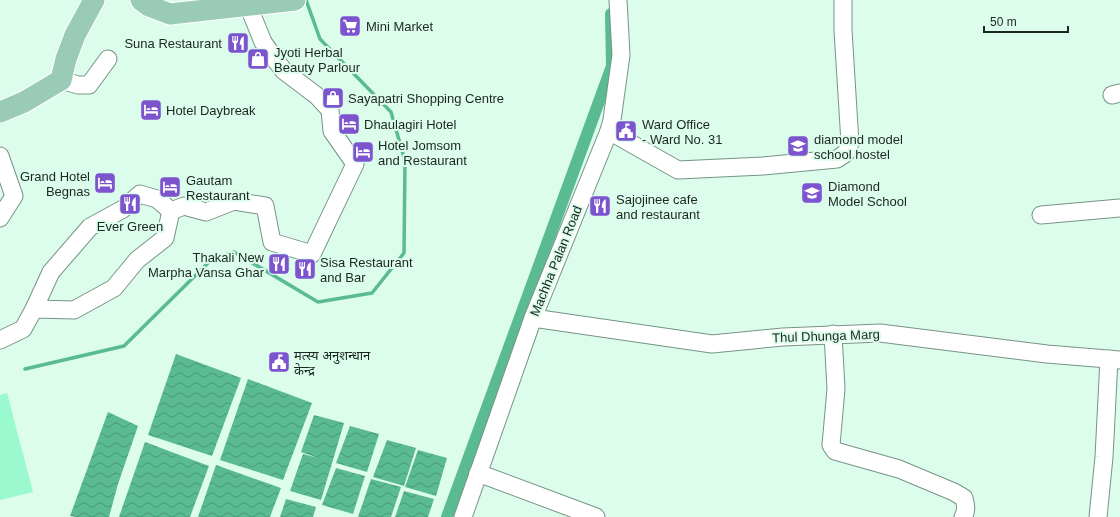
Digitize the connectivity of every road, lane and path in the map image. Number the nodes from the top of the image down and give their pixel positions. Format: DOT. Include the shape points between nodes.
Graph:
graph roads {
  1 [pos="94,0"];
  2 [pos="141,0"];
  3 [pos="295,0"];
  4 [pos="618,0"];
  5 [pos="843,0"];
  6 [pos="258,4"];
  7 [pos="197,5"];
  8 [pos="108,59"];
  9 [pos="61,80"];
  10 [pos="0,112"];
  11 [pos="609,131"];
  12 [pos="0,156"];
  13 [pos="1120,208"];
  14 [pos="171,211"];
  15 [pos="1041,215"];
  16 [pos="0,218"];
  17 [pos="34,309"];
  18 [pos="533,318"];
  19 [pos="832,334"];
  20 [pos="0,340"];
  21 [pos="1114,359"];
  22 [pos="478,473"];
  23 [pos="463,517"];
  24 [pos="596,517"];
  25 [pos="963,517"];
  26 [pos="1098,517"];
  1 -- 9 [label="main road" via="75,35"];
  2 -- 7 [label="main road" via="170,14"];
  3 -- 6 [label="main road"];
  4 -- 11 [label="street, Machha Palan Road" via="621,55"];
  5 -- 11 [label="street" via="850,143 846,154 837,159 764,166 678,170"];
  6 -- 7 [label="main road"];
  6 -- 14 [label="street" via="263,42 284,70 317,96 330,110 332,131 355,164 312,254 272,242 265,206 234,201 206,212 184,206"];
  8 -- 9 [label="street" via="89,85"];
  9 -- 10 [label="main road" via="24,102"];
  11 -- 18 [label="street, Machha Palan Road"];
  12 -- 16 [label="street" via="14,196"];
  13 -- 15 [label="street"];
  14 -- 17 [label="street" via="164,238 137,260 114,288 74,310"];
  14 -- 17 [label="street" via="157,199 140,194 123,210 90,227 51,272"];
  17 -- 20 [label="street" via="23,329"];
  18 -- 19 [label="street, Thul Dhunga Marg" via="712,344"];
  18 -- 22 [label="street, Machha Palan Road"];
  19 -- 21 [label="street, Thul Dhunga Marg" via="880,333 1047,354"];
  19 -- 25 [label="street" via="836,389 831,445 836,451 899,469 954,492 964,498 966,505"];
  21 -- 26 [label="street"];
  22 -- 23 [label="street, Machha Palan Road"];
  22 -- 24 [label="street"];
}
